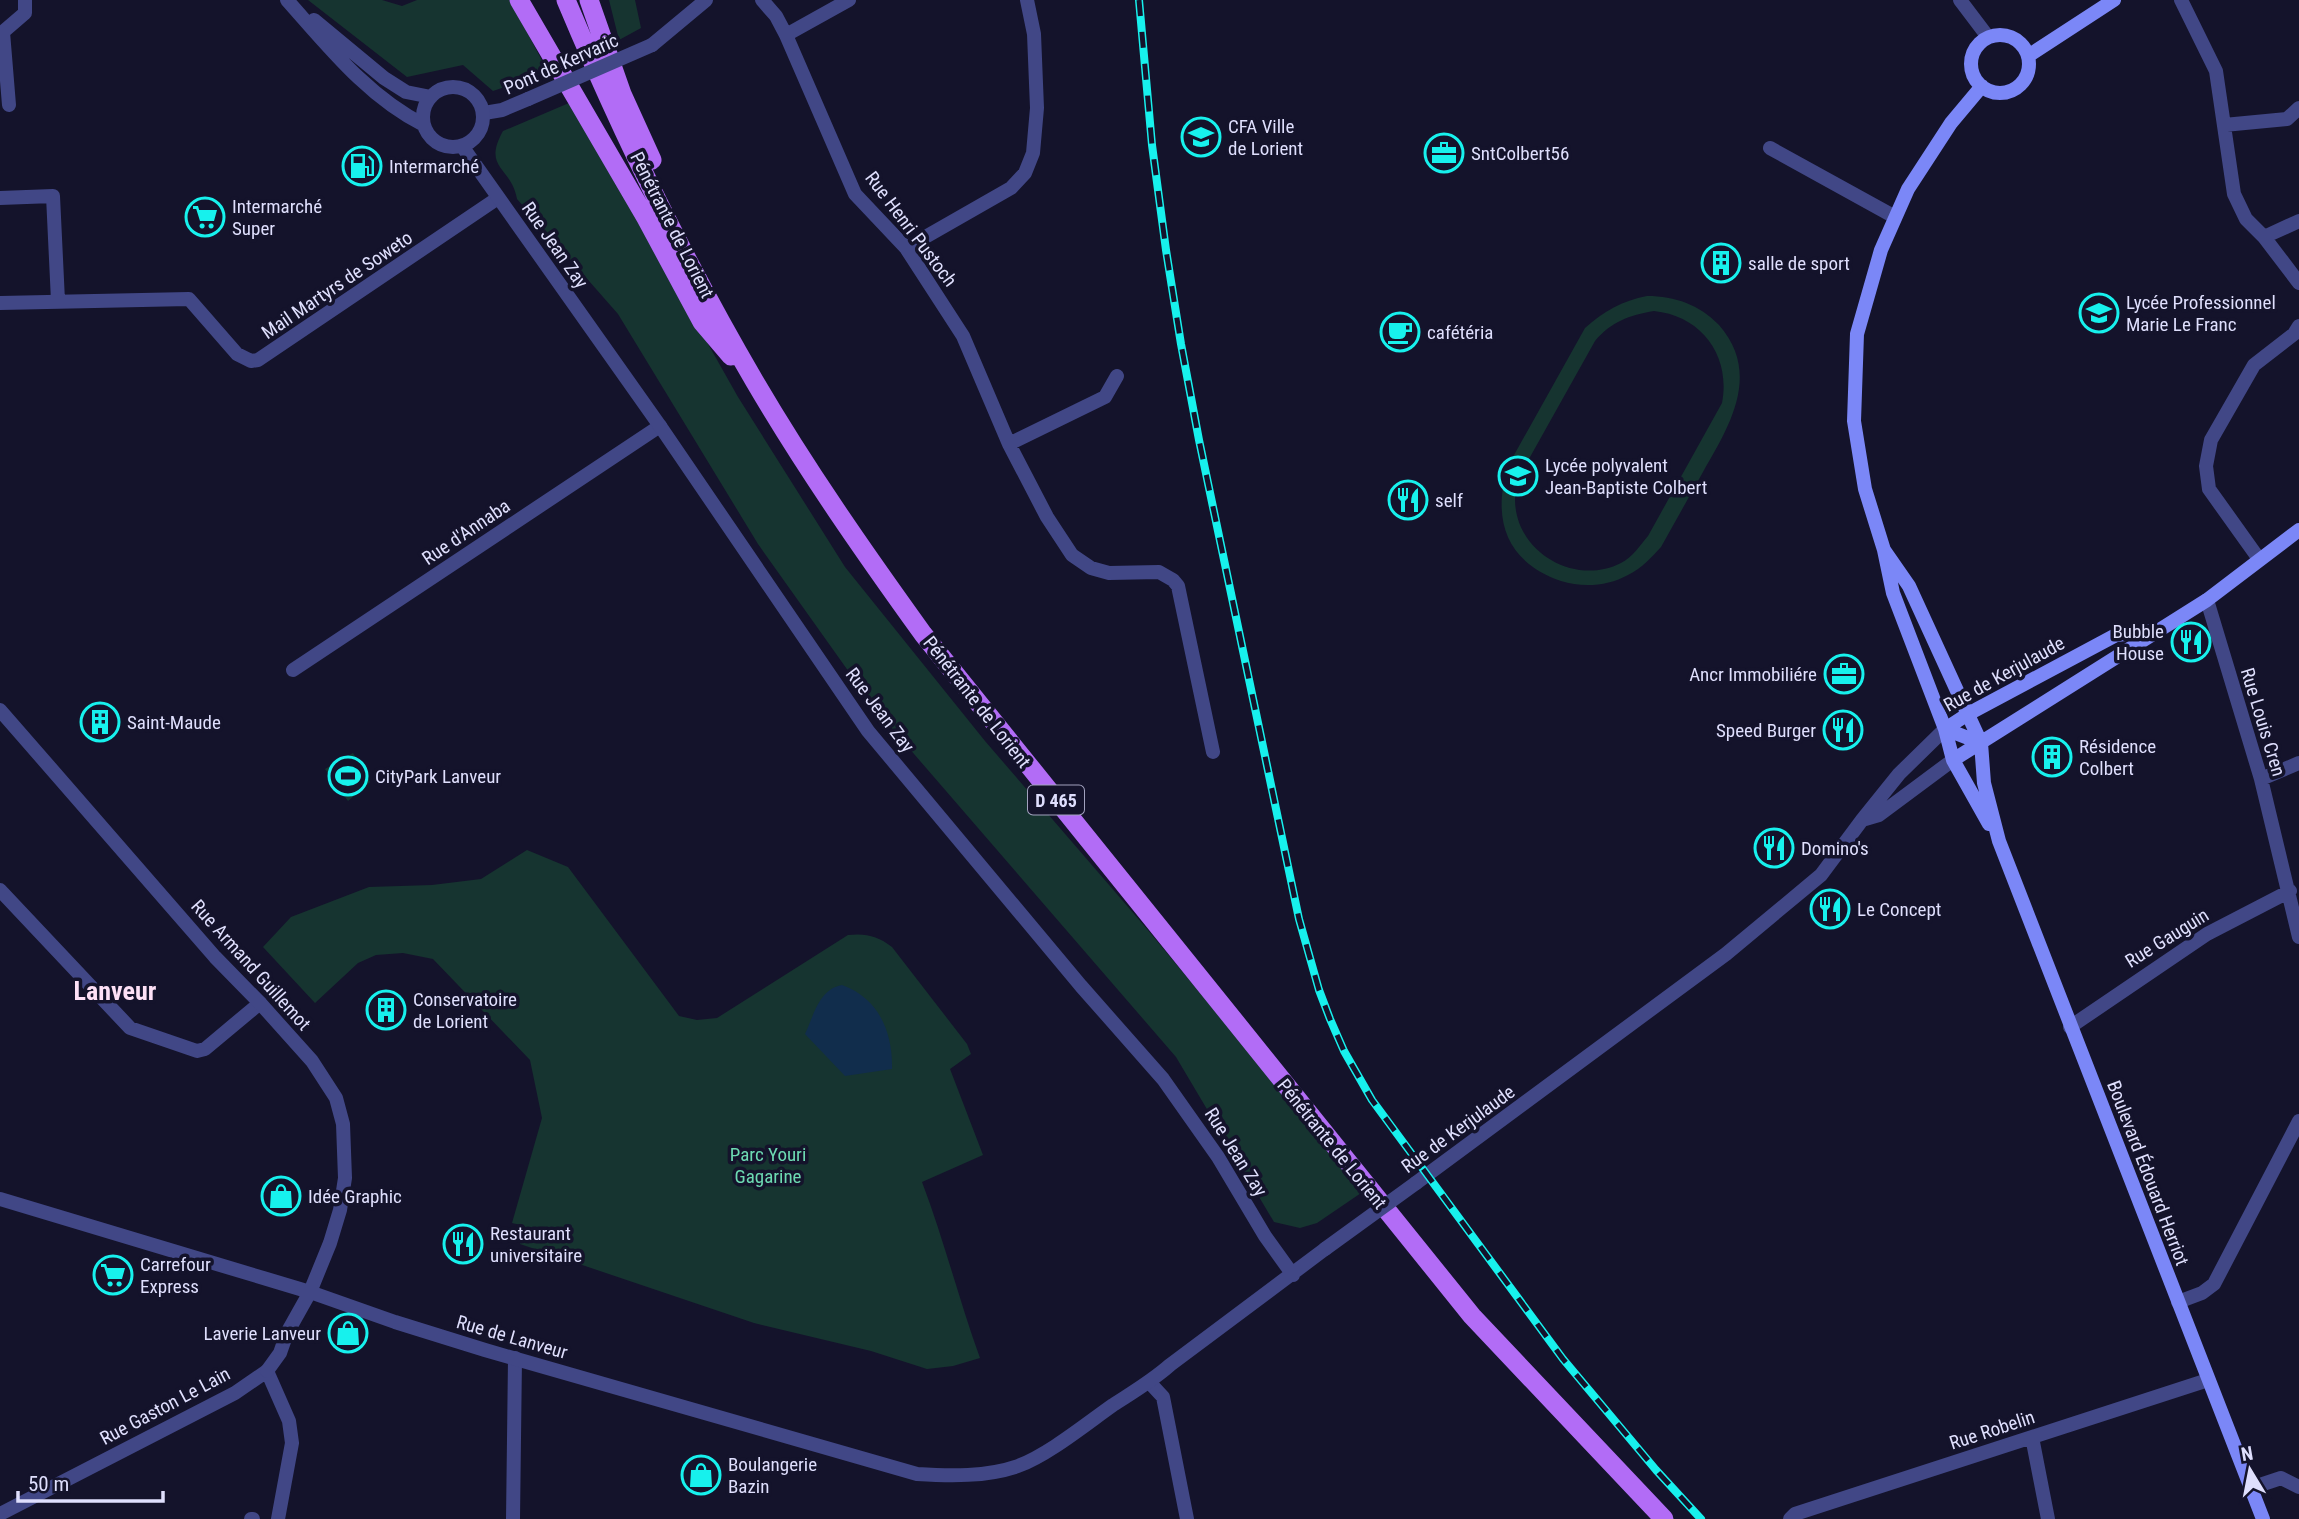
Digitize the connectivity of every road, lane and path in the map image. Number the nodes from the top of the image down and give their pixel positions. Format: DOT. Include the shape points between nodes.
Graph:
graph roads {
  1 [pos="25,0"];
  2 [pos="288,0"];
  3 [pos="519,0"];
  4 [pos="566,0"];
  5 [pos="589,0"];
  6 [pos="706,0"];
  7 [pos="762,0"];
  8 [pos="849,0"];
  9 [pos="1027,0"];
  10 [pos="1960,0"];
  11 [pos="2114,0"];
  12 [pos="2181,0"];
  13 [pos="1,31"];
  14 [pos="786,35"];
  15 [pos="1987,37"];
  16 [pos="2028,56"];
  17 [pos="1982,86"];
  18 [pos="431,97"];
  19 [pos="9,105"];
  20 [pos="2299,108"];
  21 [pos="484,113"];
  22 [pos="424,125"];
  23 [pos="2224,125"];
  24 [pos="461,146"];
  25 [pos="1770,148"];
  26 [pos="0,198"];
  27 [pos="498,198"];
  28 [pos="1895,217"];
  29 [pos="2299,221"];
  30 [pos="2264,237"];
  31 [pos="680,244"];
  32 [pos="905,248"];
  33 [pos="2299,283"];
  34 [pos="58,301"];
  35 [pos="0,303"];
  36 [pos="2299,326"];
  37 [pos="1117,376"];
  38 [pos="755,382"];
  39 [pos="660,426"];
  40 [pos="1009,444"];
  41 [pos="2299,530"];
  42 [pos="1884,550"];
  43 [pos="2259,559"];
  44 [pos="2207,600"];
  45 [pos="2159,631"];
  46 [pos="293,670"];
  47 [pos="0,710"];
  48 [pos="1968,714"];
  49 [pos="1945,729"];
  50 [pos="1981,743"];
  51 [pos="1213,752"];
  52 [pos="1952,760"];
  53 [pos="2299,763"];
  54 [pos="2261,779"];
  55 [pos="1861,820"];
  56 [pos="1998,841"];
  57 [pos="0,890"];
  58 [pos="2290,891"];
  59 [pos="2299,937"];
  60 [pos="260,1003"];
  61 [pos="2070,1027"];
  62 [pos="2299,1121"];
  63 [pos="0,1199"];
  64 [pos="1293,1275"];
  65 [pos="310,1292"];
  66 [pos="2178,1302"];
  67 [pos="515,1358"];
  68 [pos="267,1371"];
  69 [pos="2208,1380"];
  70 [pos="1150,1383"];
  71 [pos="2032,1437"];
  72 [pos="1018,1466"];
  73 [pos="2299,1487"];
  74 [pos="2251,1488"];
  75 [pos="0,1514"];
  76 [pos="278,1519"];
  77 [pos="513,1519"];
  78 [pos="1186,1519"];
  79 [pos="1664,1519"];
  80 [pos="1790,1519"];
  81 [pos="2048,1519"];
  82 [pos="2263,1519"];
  1 -- 13 [label="street" via="25,13"];
  2 -- 18 [label="street" via="384,78 406,92"];
  2 -- 22 [label="street" via="374,92"];
  3 -- 38 [label="main road" via="702,323"];
  4 -- 31 [label="main road, Pénétrante de Lorient / D 465" via="607,99"];
  5 -- 31 [label="main road"];
  6 -- 21 [label="street, Pont de Kervaric, bridge" via="652,45 502,110"];
  7 -- 14 [label="street, Rue Henri Pustoch"];
  8 -- 14 [label="street"];
  9 -- 32 [label="street" via="1034,34 1037,108 1033,153 1025,173 1010,188"];
  10 -- 15 [label="street"];
  11 -- 16 [label="main road"];
  12 -- 23 [label="street" via="2216,71"];
  13 -- 19 [label="street"];
  14 -- 32 [label="street, Rue Henri Pustoch" via="855,194"];
  15 -- 16 [label="main road" via="2012,37"];
  15 -- 17 [label="main road" via="1975,49 1971,65"];
  16 -- 17 [label="main road" via="2026,76 2011,90 2001,93"];
  17 -- 28 [label="main road" via="1951,124"];
  18 -- 21 [label="street" via="458,87 475,96"];
  18 -- 22 [label="street" via="425,105"];
  20 -- 23 [label="street" via="2287,119"];
  21 -- 24 [label="street" via="479,134"];
  22 -- 24 [label="street" via="438,144"];
  23 -- 30 [label="street" via="2234,194 2246,219"];
  24 -- 27 [label="street, Rue Jean Zay"];
  25 -- 28 [label="street"];
  26 -- 34 [label="street" via="53,196"];
  27 -- 34 [label="street, Mail Martyrs de Soweto" via="258,360 237,354 189,299"];
  27 -- 39 [label="street, Rue Jean Zay"];
  28 -- 42 [label="main road" via="1857,334 1854,421 1865,489"];
  29 -- 30 [label="street"];
  30 -- 33 [label="street"];
  31 -- 38 [label="main road, Pénétrante de Lorient / D 465"];
  32 -- 40 [label="street, Rue Henri Pustoch" via="963,336"];
  34 -- 35 [label="street, Mail Martyrs de Soweto"];
  36 -- 43 [label="street" via="2254,365 2211,440 2206,466 2209,489"];
  37 -- 40 [label="street" via="1105,397"];
  38 -- 79 [label="main road, Pénétrante de Lorient / D 465" via="854,538 994,726 1472,1316"];
  39 -- 46 [label="street, Rue d'Annaba"];
  39 -- 64 [label="street, Rue Jean Zay" via="868,731 1178,1099"];
  40 -- 51 [label="street, Rue Henri Pustoch" via="1072,555 1109,573 1159,572 1178,586"];
  41 -- 43 [label="main road, Rue de Kerjulaude"];
  42 -- 48 [label="main road, Boulevard Édouard Herriot" via="1909,586"];
  42 -- 49 [label="main road, Boulevard Édouard Herriot" via="1893,593"];
  43 -- 44 [label="main road, Rue de Kerjulaude"];
  44 -- 45 [label="main road, Rue de Kerjulaude"];
  44 -- 54 [label="street, Rue Louis Cren"];
  45 -- 48 [label="main road, Rue de Kerjulaude" via="2116,635"];
  45 -- 50 [label="main road, Rue de Kerjulaude"];
  47 -- 60 [label="street, Rue Armand Guillemot"];
  48 -- 49 [label="main road, Rue de Kerjulaude"];
  48 -- 50 [label="main road, Boulevard Édouard Herriot"];
  49 -- 50 [label="main road"];
  49 -- 52 [label="main road, Boulevard Édouard Herriot"];
  49 -- 55 [label="street, Rue de Kerjulaude"];
  50 -- 52 [label="main road, Rue de Kerjulaude"];
  50 -- 56 [label="main road, Boulevard Édouard Herriot" via="1984,783"];
  52 -- 55 [label="street, Rue de Kerjulaude" via="1879,815"];
  52 -- 56 [label="main road, Boulevard Édouard Herriot"];
  53 -- 54 [label="street"];
  54 -- 58 [label="street, Rue Louis Cren"];
  55 -- 64 [label="street, Rue de Kerjulaude, bridge" via="1821,875 1726,954"];
  56 -- 61 [label="main road, Boulevard Édouard Herriot"];
  57 -- 60 [label="street" via="130,1028 197,1051"];
  58 -- 59 [label="street, Rue Louis Cren"];
  58 -- 61 [label="street, Rue Gauguin" via="2207,933"];
  60 -- 65 [label="street, Rue Armand Guillemot" via="325,1080 343,1124 345,1178 340,1210"];
  61 -- 66 [label="main road, Boulevard Édouard Herriot"];
  62 -- 66 [label="street" via="2214,1284"];
  63 -- 65 [label="street, Rue de Lanveur"];
  64 -- 70 [label="street, Rue de Kerjulaude"];
  65 -- 67 [label="street, Rue de Lanveur"];
  65 -- 68 [label="street, Rue Gaston Le Lain"];
  66 -- 69 [label="main road, Boulevard Édouard Herriot"];
  67 -- 72 [label="street, Rue de Lanveur" via="917,1474 974,1475"];
  67 -- 77 [label="street"];
  68 -- 75 [label="street, Rue Gaston Le Lain" via="235,1393"];
  68 -- 76 [label="street" via="289,1421 292,1443"];
  69 -- 71 [label="street, Rue Robelin"];
  69 -- 74 [label="main road, Boulevard Édouard Herriot"];
  70 -- 72 [label="street, Rue de Kerjulaude"];
  70 -- 78 [label="street" via="1163,1397"];
  71 -- 80 [label="street, Rue Robelin"];
  71 -- 81 [label="street"];
  73 -- 74 [label="street" via="2281,1478"];
  74 -- 82 [label="main road, Boulevard Édouard Herriot"];
}
